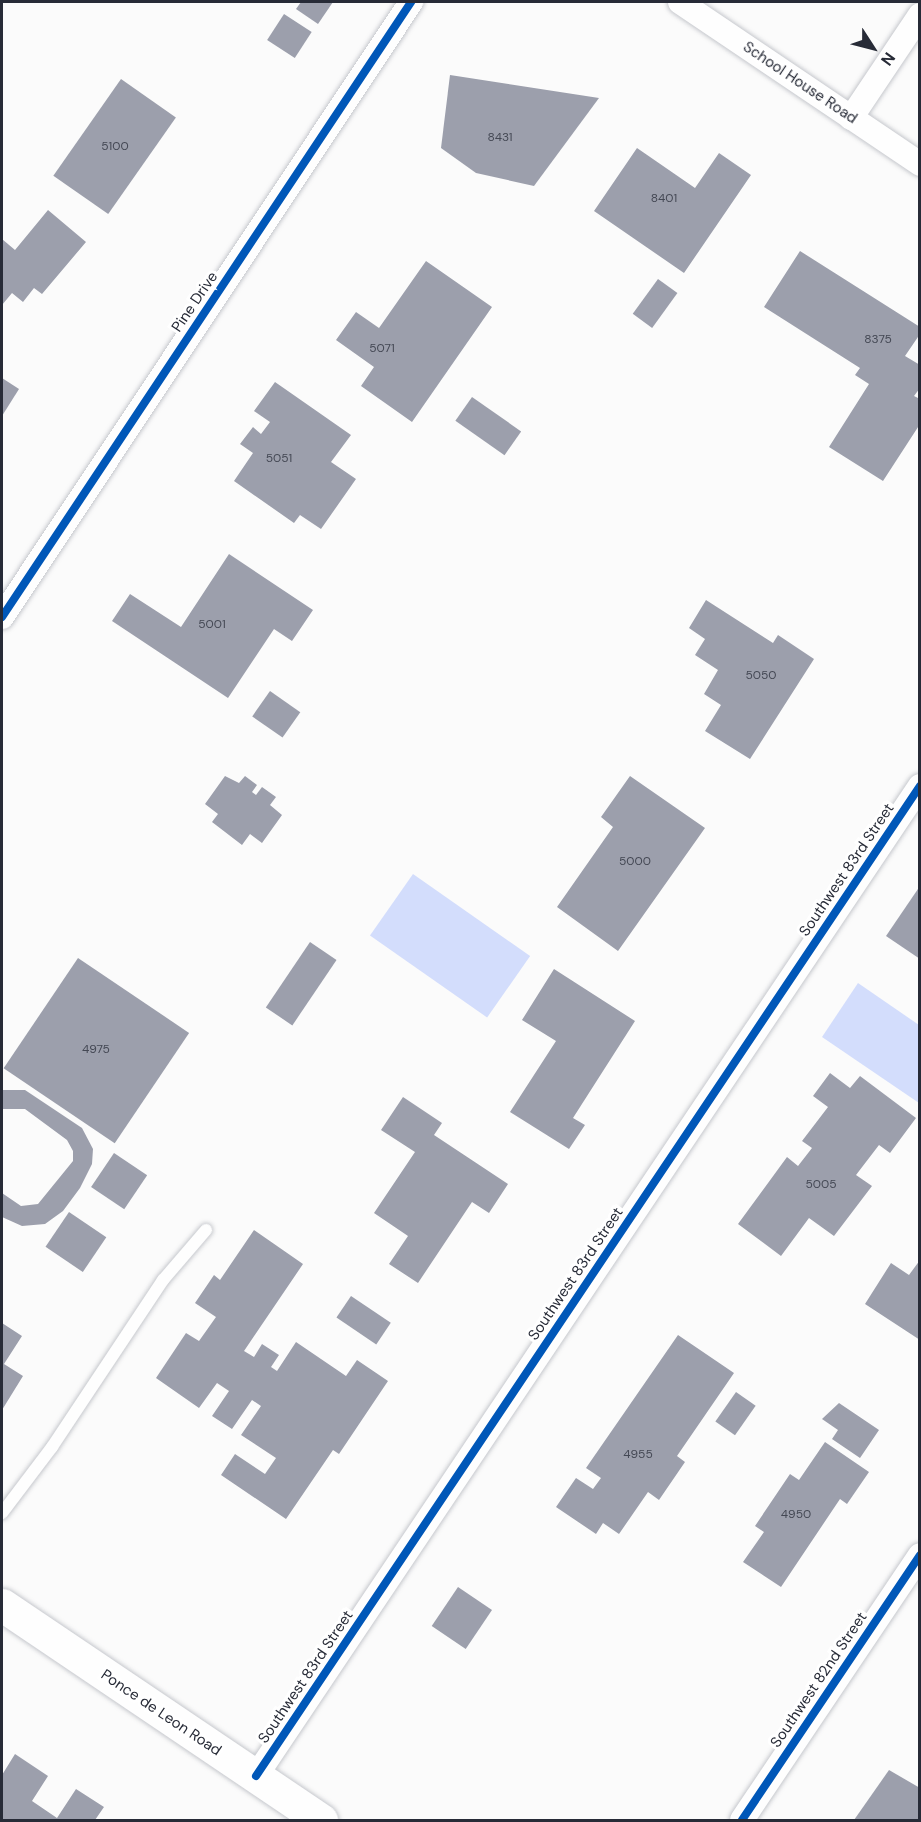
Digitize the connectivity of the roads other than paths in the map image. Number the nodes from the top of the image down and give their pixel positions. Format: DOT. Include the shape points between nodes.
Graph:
graph roads {
  1 [pos="411,2"];
  2 [pos="680,2"];
  3 [pos="920,15"];
  4 [pos="851,118"];
  5 [pos="920,164"];
  6 [pos="2,617"];
  7 [pos="920,786"];
  8 [pos="206,1230"];
  9 [pos="2,1514"];
  10 [pos="920,1555"];
  11 [pos="2,1605"];
  12 [pos="256,1776"];
  13 [pos="321,1821"];
  14 [pos="742,1821"];
  1 -- 6 [label="street, Pine Drive"];
  2 -- 4 [label="street, School House Road"];
  3 -- 4 [label="street"];
  4 -- 5 [label="street, School House Road"];
  7 -- 12 [label="street, Southwest 83rd Street"];
  8 -- 9 [label="lane" via="163,1280 52,1447"];
  10 -- 14 [label="street, Southwest 82nd Street"];
  11 -- 12 [label="street, Ponce de Leon Road"];
  12 -- 13 [label="street, Ponce de Leon Road"];
}
